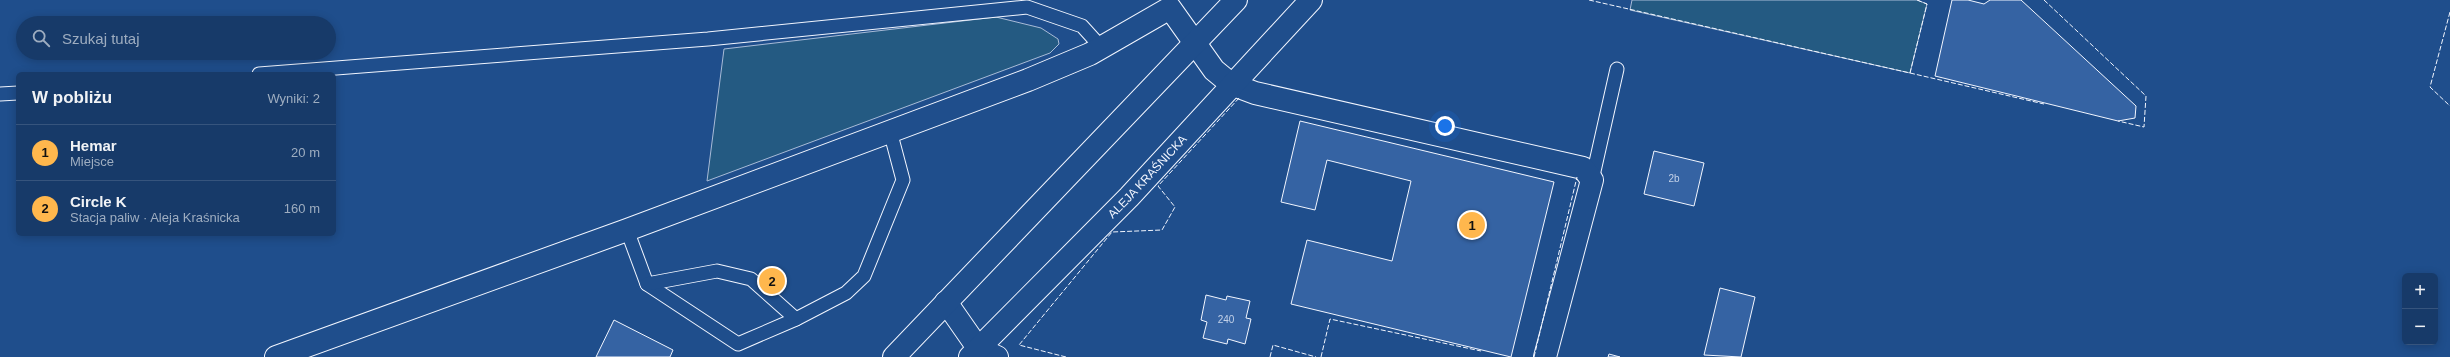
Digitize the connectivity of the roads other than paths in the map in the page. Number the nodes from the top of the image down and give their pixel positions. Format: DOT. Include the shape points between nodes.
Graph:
graph roads {
  1 [pos="1236,0"];
  2 [pos="1311,0"];
  3 [pos="1026,4"];
  4 [pos="1167,4"];
  5 [pos="1195,43"];
  6 [pos="1101,47"];
  7 [pos="1617,70"];
  8 [pos="285,72"];
  9 [pos="1231,84"];
  10 [pos="16,93"];
  11 [pos="0,94"];
  12 [pos="890,131"];
  13 [pos="1592,180"];
  14 [pos="627,230"];
  15 [pos="647,284"];
  16 [pos="946,302"];
  17 [pos="796,319"];
  18 [pos="982,354"];
  19 [pos="276,357"];
  20 [pos="894,357"];
  21 [pos="1545,357"];
  1 -- 5 [label="street"];
  2 -- 9 [label="street, ALEJA KRAŚNICKA"];
  3 -- 6 [label="lane" via="1082,26"];
  3 -- 8 [label="lane" via="708,39"];
  4 -- 5 [label="street"];
  4 -- 6 [label="street"];
  5 -- 9 [label="street" via="1214,70"];
  5 -- 16 [label="street"];
  6 -- 12 [label="street" via="1028,80"];
  7 -- 13 [label="lane"];
  9 -- 13 [label="street" via="1255,93 1583,168"];
  9 -- 18 [label="street, ALEJA KRAŚNICKA"];
  10 -- 11 [label="lane"];
  12 -- 14 [label="street"];
  12 -- 17 [label="lane" via="903,180 864,276 846,293"];
  13 -- 21 [label="street"];
  14 -- 15 [label="lane"];
  14 -- 19 [label="street"];
  15 -- 17 [label="lane" via="717,271 731,274 751,279"];
  15 -- 17 [label="lane" via="738,344"];
  16 -- 18 [label="street"];
  16 -- 20 [label="street"];
}
